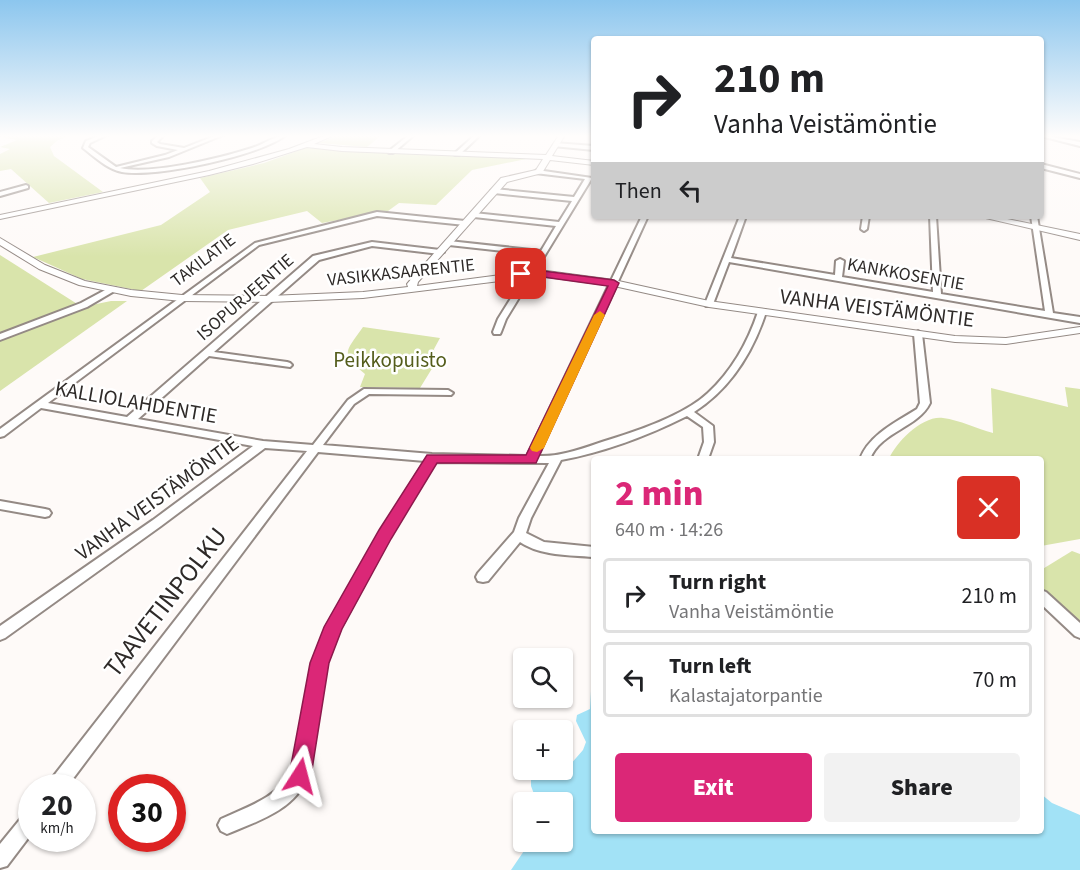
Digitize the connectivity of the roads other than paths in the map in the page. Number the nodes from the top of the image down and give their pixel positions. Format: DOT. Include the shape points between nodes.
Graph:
graph roads {
  1 [pos="195,176"];
  2 [pos="519,176"];
  3 [pos="568,176"];
  4 [pos="26,187"];
  5 [pos="494,191"];
  6 [pos="0,194"];
  7 [pos="576,199"];
  8 [pos="474,215"];
  9 [pos="0,216"];
  10 [pos="644,219"];
  11 [pos="742,219"];
  12 [pos="866,219"];
  13 [pos="933,219"];
  14 [pos="996,219"];
  15 [pos="1035,219"];
  16 [pos="465,223"];
  17 [pos="560,224"];
  18 [pos="1036,227"];
  19 [pos="864,229"];
  20 [pos="1080,237"];
  21 [pos="0,241"];
  22 [pos="449,243"];
  23 [pos="440,252"];
  24 [pos="543,253"];
  25 [pos="726,259"];
  26 [pos="840,261"];
  27 [pos="532,273"];
  28 [pos="838,278"];
  29 [pos="614,283"];
  30 [pos="112,290"];
  31 [pos="413,290"];
  32 [pos="937,295"];
  33 [pos="182,298"];
  34 [pos="269,299"];
  35 [pos="709,304"];
  36 [pos="762,312"];
  37 [pos="1049,313"];
  38 [pos="1080,320"];
  39 [pos="1080,330"];
  40 [pos="497,332"];
  41 [pos="918,334"];
  42 [pos="0,337"];
  43 [pos="206,353"];
  44 [pos="287,365"];
  45 [pos="448,393"];
  46 [pos="39,405"];
  47 [pos="687,412"];
  48 [pos="129,421"];
  49 [pos="0,434"];
  50 [pos="263,444"];
  51 [pos="315,448"];
  52 [pos="704,456"];
  53 [pos="865,456"];
  54 [pos="432,458"];
  55 [pos="557,458"];
  56 [pos="531,460"];
  57 [pos="0,505"];
  58 [pos="45,513"];
  59 [pos="519,534"];
  60 [pos="591,552"];
  61 [pos="483,577"];
  62 [pos="1044,599"];
  63 [pos="1080,632"];
  64 [pos="0,634"];
  65 [pos="66,774"];
  66 [pos="227,825"];
  67 [pos="18,836"];
  68 [pos="0,859"];
  1 -- 9 [label="street"];
  2 -- 5 [label="street" via="507,178"];
  3 -- 7 [label="street" via="589,178"];
  4 -- 6 [label="street"];
  5 -- 7 [label="street"];
  5 -- 8 [label="street"];
  7 -- 17 [label="street"];
  8 -- 16 [label="street"];
  8 -- 17 [label="street"];
  10 -- 29 [label="street"];
  11 -- 25 [label="street"];
  12 -- 19 [label="street"];
  13 -- 32 [label="street"];
  14 -- 18 [label="street"];
  15 -- 18 [label="street"];
  16 -- 22 [label="street"];
  16 -- 33 [label="street, TAKILATIE" via="381,214 270,239 253,246"];
  17 -- 24 [label="street"];
  18 -- 20 [label="street"];
  18 -- 37 [label="street"];
  21 -- 30 [label="street, VASIKKASAARENTIE" via="54,273"];
  22 -- 23 [label="street"];
  22 -- 24 [label="street"];
  23 -- 31 [label="street" via="412,284"];
  23 -- 34 [label="street, ISOPURJEENTIE" via="372,244 319,257"];
  24 -- 27 [label="street"];
  25 -- 28 [label="street, KANKKOSENTIE"];
  25 -- 35 [label="street"];
  26 -- 28 [label="street"];
  27 -- 29 [label="street, VASIKKASAARENTIE"];
  27 -- 31 [label="street, VASIKKASAARENTIE"];
  27 -- 40 [label="street"];
  28 -- 32 [label="street, KANKKOSENTIE"];
  29 -- 35 [label="street, VASIKKASAARENTIE"];
  29 -- 56 [label="street"];
  30 -- 33 [label="street, VASIKKASAARENTIE"];
  30 -- 42 [label="street"];
  31 -- 34 [label="street, VASIKKASAARENTIE"];
  32 -- 37 [label="street, KANKKOSENTIE"];
  33 -- 34 [label="street, VASIKKASAARENTIE"];
  33 -- 46 [label="street, TAKILATIE"];
  34 -- 43 [label="street, ISOPURJEENTIE"];
  35 -- 36 [label="street, VASIKKASAARENTIE"];
  36 -- 41 [label="street, VANHA VEISTÄMÖNTIE"];
  36 -- 47 [label="street, VANHA VEISTÄMÖNTIE" via="754,336 734,370 711,396"];
  37 -- 38 [label="street, KANKKOSENTIE"];
  39 -- 41 [label="street, VANHA VEISTÄMÖNTIE" via="991,342"];
  41 -- 53 [label="street" via="925,403 921,411 876,442"];
  43 -- 44 [label="street"];
  43 -- 48 [label="street, ISOPURJEENTIE"];
  45 -- 51 [label="street, TAAVETINPOLKU" via="367,391 351,402"];
  46 -- 48 [label="street, KALLIOLAHDENTIE"];
  46 -- 49 [label="street, TAKILATIE"];
  47 -- 52 [label="street" via="708,426 709,442"];
  47 -- 55 [label="street, VANHA VEISTÄMÖNTIE" via="646,432"];
  48 -- 50 [label="street, KALLIOLAHDENTIE"];
  50 -- 51 [label="street, VANHA VEISTÄMÖNTIE"];
  50 -- 64 [label="street, VANHA VEISTÄMÖNTIE"];
  51 -- 54 [label="street, VANHA VEISTÄMÖNTIE"];
  51 -- 65 [label="street, TAAVETINPOLKU"];
  54 -- 56 [label="street, VANHA VEISTÄMÖNTIE"];
  54 -- 66 [label="street" via="333,627 320,663 300,776 289,792 272,805"];
  55 -- 56 [label="street, VANHA VEISTÄMÖNTIE"];
  55 -- 59 [label="street"];
  57 -- 58 [label="street"];
  59 -- 60 [label="street" via="543,547"];
  59 -- 61 [label="street"];
  62 -- 63 [label="street"];
  67 -- 68 [label="street"];
}
